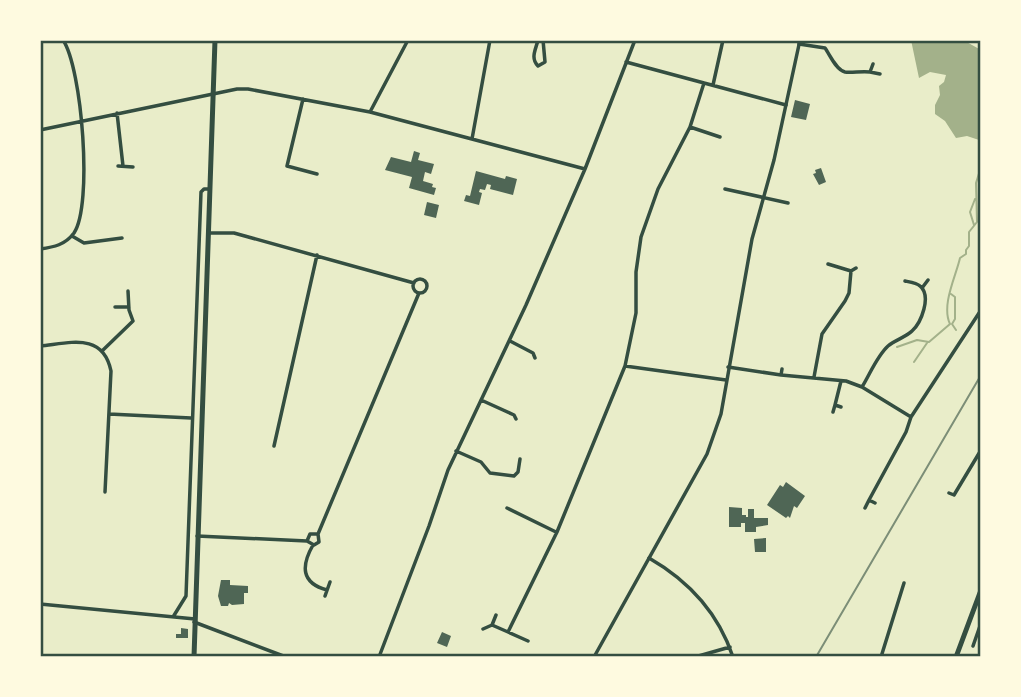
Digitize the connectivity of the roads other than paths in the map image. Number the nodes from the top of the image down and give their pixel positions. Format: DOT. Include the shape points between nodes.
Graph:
graph roads {
  1 [pos="256,40"];
  2 [pos="408,40"];
  3 [pos="490,40"];
  4 [pos="541,40"];
  5 [pos="635,40"];
  6 [pos="723,40"];
  7 [pos="65,41"];
  8 [pos="215,41"];
  9 [pos="800,42"];
  10 [pos="626,62"];
  11 [pos="873,64"];
  12 [pos="870,72"];
  13 [pos="880,74"];
  14 [pos="704,83"];
  15 [pos="713,85"];
  16 [pos="213,94"];
  17 [pos="303,99"];
  18 [pos="786,105"];
  19 [pos="117,113"];
  20 [pos="370,113"];
  21 [pos="82,121"];
  22 [pos="690,127"];
  23 [pos="40,130"];
  24 [pos="720,137"];
  25 [pos="472,139"];
  26 [pos="132,167"];
  27 [pos="586,169"];
  28 [pos="317,174"];
  29 [pos="210,189"];
  30 [pos="725,189"];
  31 [pos="762,197"];
  32 [pos="788,203"];
  33 [pos="209,233"];
  34 [pos="72,236"];
  35 [pos="122,238"];
  36 [pos="40,249"];
  37 [pos="317,255"];
  38 [pos="828,264"];
  39 [pos="856,268"];
  40 [pos="851,271"];
  41 [pos="928,280"];
  42 [pos="905,281"];
  43 [pos="414,283"];
  44 [pos="922,288"];
  45 [pos="128,291"];
  46 [pos="419,293"];
  47 [pos="115,307"];
  48 [pos="129,307"];
  49 [pos="981,310"];
  50 [pos="133,321"];
  51 [pos="136,327"];
  52 [pos="510,341"];
  53 [pos="40,346"];
  54 [pos="102,351"];
  55 [pos="535,358"];
  56 [pos="625,366"];
  57 [pos="728,367"];
  58 [pos="782,369"];
  59 [pos="781,375"];
  60 [pos="814,377"];
  61 [pos="726,380"];
  62 [pos="841,381"];
  63 [pos="862,387"];
  64 [pos="481,400"];
  65 [pos="833,412"];
  66 [pos="109,414"];
  67 [pos="911,417"];
  68 [pos="191,418"];
  69 [pos="516,419"];
  70 [pos="274,446"];
  71 [pos="981,450"];
  72 [pos="456,451"];
  73 [pos="520,460"];
  74 [pos="105,492"];
  75 [pos="959,498"];
  76 [pos="869,500"];
  77 [pos="875,503"];
  78 [pos="508,508"];
  79 [pos="865,508"];
  80 [pos="557,532"];
  81 [pos="317,534"];
  82 [pos="197,536"];
  83 [pos="307,541"];
  84 [pos="313,545"];
  85 [pos="649,558"];
  86 [pos="330,582"];
  87 [pos="904,583"];
  88 [pos="327,590"];
  89 [pos="981,590"];
  90 [pos="325,596"];
  91 [pos="40,604"];
  92 [pos="496,615"];
  93 [pos="173,617"];
  94 [pos="195,620"];
  95 [pos="981,623"];
  96 [pos="492,625"];
  97 [pos="966,628"];
  98 [pos="483,629"];
  99 [pos="508,632"];
  100 [pos="977,632"];
  101 [pos="528,641"];
  102 [pos="973,646"];
  103 [pos="730,647"];
  104 [pos="194,657"];
  105 [pos="286,657"];
  106 [pos="379,657"];
  107 [pos="594,657"];
  108 [pos="695,657"];
  109 [pos="733,657"];
  110 [pos="881,657"];
  111 [pos="956,657"];
  1 -- 8 [label="street"];
  2 -- 20 [label="street"];
  3 -- 25 [label="street"];
  4 -- 4 [label="street" via="544,62 538,66 533,57"];
  5 -- 10 [label="street"];
  6 -- 15 [label="street"];
  7 -- 21 [label="street"];
  8 -- 16 [label="main road"];
  9 -- 12 [label="street" via="825,48 840,70"];
  9 -- 18 [label="street"];
  10 -- 14 [label="street"];
  10 -- 27 [label="street"];
  11 -- 12 [label="street"];
  12 -- 13 [label="street"];
  14 -- 15 [label="street"];
  14 -- 22 [label="street"];
  15 -- 18 [label="street"];
  16 -- 17 [label="street" via="248,89"];
  16 -- 19 [label="street"];
  16 -- 29 [label="main road"];
  17 -- 20 [label="street"];
  17 -- 28 [label="street" via="288,166"];
  18 -- 31 [label="street"];
  19 -- 21 [label="street"];
  19 -- 26 [label="street" via="121,166"];
  20 -- 25 [label="street"];
  21 -- 23 [label="street"];
  21 -- 34 [label="street" via="82,198"];
  22 -- 24 [label="street"];
  22 -- 56 [label="street" via="663,179 641,237 636,313"];
  25 -- 27 [label="street"];
  27 -- 52 [label="street"];
  29 -- 33 [label="main road"];
  29 -- 68 [label="street" via="201,192"];
  30 -- 31 [label="street"];
  31 -- 32 [label="street"];
  31 -- 57 [label="street"];
  33 -- 37 [label="street" via="234,233"];
  33 -- 82 [label="main road"];
  34 -- 35 [label="street" via="84,243"];
  34 -- 36 [label="street" via="61,245"];
  37 -- 43 [label="street"];
  37 -- 70 [label="street"];
  38 -- 40 [label="street"];
  39 -- 40 [label="street"];
  40 -- 60 [label="street" via="849,293 822,334"];
  41 -- 44 [label="street"];
  42 -- 44 [label="street"];
  43 -- 46 [label="street"];
  43 -- 46 [label="street" via="419,279 425,282 426,289"];
  44 -- 63 [label="street" via="925,301 912,332 889,345"];
  45 -- 48 [label="street"];
  46 -- 81 [label="street"];
  47 -- 48 [label="street"];
  48 -- 50 [label="street"];
  49 -- 67 [label="street"];
  50 -- 51 [label="street"];
  50 -- 54 [label="street"];
  52 -- 55 [label="street"];
  52 -- 64 [label="street"];
  53 -- 54 [label="street" via="82,342"];
  54 -- 66 [label="street" via="111,371"];
  56 -- 61 [label="street"];
  56 -- 80 [label="street"];
  57 -- 59 [label="street"];
  57 -- 61 [label="street"];
  58 -- 59 [label="street"];
  59 -- 60 [label="street"];
  60 -- 62 [label="street"];
  61 -- 85 [label="street" via="715,435"];
  62 -- 63 [label="street"];
  62 -- 65 [label="street"];
  63 -- 67 [label="street"];
  64 -- 69 [label="street"];
  64 -- 72 [label="street"];
  66 -- 68 [label="street"];
  66 -- 74 [label="street"];
  67 -- 76 [label="street"];
  68 -- 93 [label="street" via="186,596"];
  71 -- 75 [label="street" via="951,494"];
  72 -- 73 [label="street" via="481,462 490,473 514,476"];
  72 -- 106 [label="street"];
  76 -- 77 [label="street"];
  76 -- 79 [label="street"];
  78 -- 80 [label="street"];
  80 -- 99 [label="street"];
  81 -- 83 [label="street" via="310,534"];
  81 -- 84 [label="street" via="318,542"];
  82 -- 83 [label="street"];
  82 -- 94 [label="main road"];
  83 -- 84 [label="street"];
  84 -- 88 [label="street" via="306,564 308,584"];
  85 -- 103 [label="street" via="696,594"];
  85 -- 107 [label="street"];
  86 -- 88 [label="street"];
  87 -- 110 [label="street"];
  88 -- 90 [label="street"];
  89 -- 97 [label="main road"];
  91 -- 93 [label="street"];
  92 -- 96 [label="street"];
  93 -- 94 [label="street"];
  94 -- 104 [label="main road"];
  94 -- 105 [label="street"];
  95 -- 100 [label="street"];
  96 -- 98 [label="street"];
  96 -- 99 [label="street"];
  97 -- 100 [label="street"];
  97 -- 111 [label="main road"];
  99 -- 101 [label="street"];
  100 -- 102 [label="street"];
  103 -- 108 [label="street"];
  103 -- 109 [label="street"];
}
